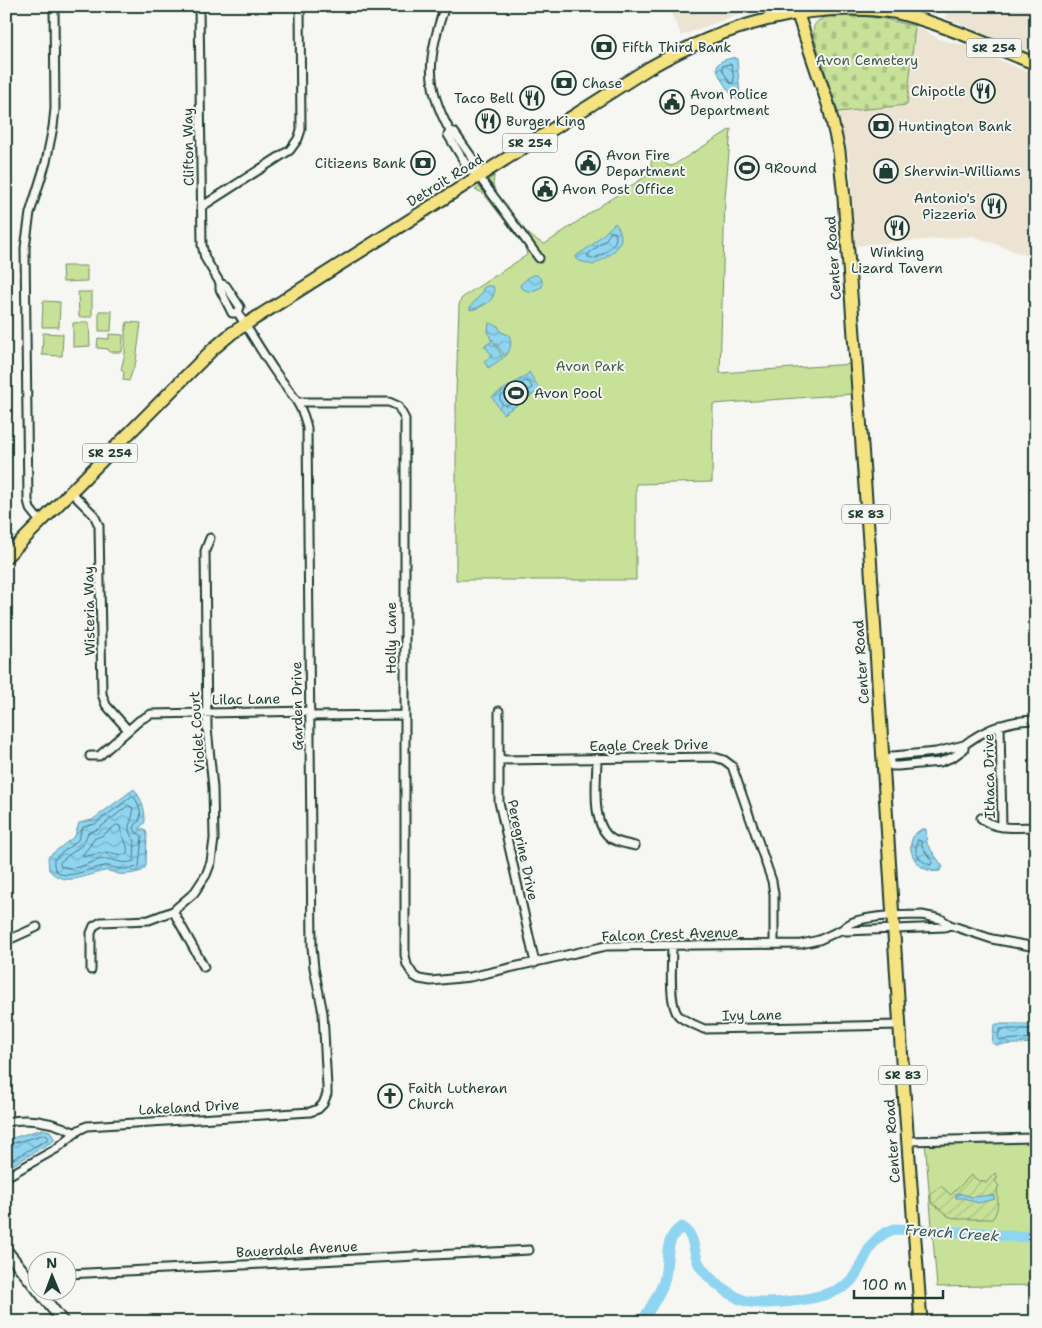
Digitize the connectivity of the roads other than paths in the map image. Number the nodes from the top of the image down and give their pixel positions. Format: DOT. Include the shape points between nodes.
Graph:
graph roads {
  1 [pos="54,6"];
  2 [pos="199,6"];
  3 [pos="300,6"];
  4 [pos="445,6"];
  5 [pos="796,8"];
  6 [pos="880,8"];
  7 [pos="1036,64"];
  8 [pos="477,174"];
  9 [pos="201,207"];
  10 [pos="539,258"];
  11 [pos="245,324"];
  12 [pos="298,402"];
  13 [pos="71,492"];
  14 [pos="41,522"];
  15 [pos="210,538"];
  16 [pos="6,557"];
  17 [pos="499,711"];
  18 [pos="207,712"];
  19 [pos="310,713"];
  20 [pos="404,715"];
  21 [pos="1036,720"];
  22 [pos="1000,725"];
  23 [pos="128,730"];
  24 [pos="964,745"];
  25 [pos="90,756"];
  26 [pos="596,758"];
  27 [pos="499,760"];
  28 [pos="886,761"];
  29 [pos="981,818"];
  30 [pos="1002,827"];
  31 [pos="1036,827"];
  32 [pos="634,846"];
  33 [pos="173,911"];
  34 [pos="893,917"];
  35 [pos="950,925"];
  36 [pos="37,927"];
  37 [pos="843,929"];
  38 [pos="894,929"];
  39 [pos="6,941"];
  40 [pos="774,944"];
  41 [pos="672,946"];
  42 [pos="1036,947"];
  43 [pos="535,962"];
  44 [pos="204,967"];
  45 [pos="91,970"];
  46 [pos="411,972"];
  47 [pos="900,1025"];
  48 [pos="306,1113"];
  49 [pos="7,1122"];
  50 [pos="76,1133"];
  51 [pos="1036,1138"];
  52 [pos="907,1141"];
  53 [pos="6,1178"];
  54 [pos="6,1250"];
  55 [pos="529,1250"];
  56 [pos="78,1273"];
  57 [pos="26,1276"];
  58 [pos="28,1278"];
  59 [pos="46,1300"];
  60 [pos="63,1322"];
  61 [pos="921,1322"];
  1 -- 14 [label="street" via="53,127 30,213 26,248 28,500 30,509"];
  2 -- 9 [label="street, Clifton Way"];
  3 -- 9 [label="street" via="298,139 290,150"];
  4 -- 8 [label="street" via="430,64 432,85 436,104 450,132 448,135 470,171"];
  5 -- 6 [label="main road, Detroit Road / SR 254"];
  5 -- 8 [label="main road, Detroit Road / SR 254" via="738,26 672,55"];
  5 -- 28 [label="main road, Center Road / SR 83" via="829,107 838,151"];
  6 -- 7 [label="main road, Detroit Road / SR 254"];
  8 -- 10 [label="street"];
  8 -- 11 [label="main road, Detroit Road / SR 254"];
  9 -- 11 [label="street, Clifton Way" via="203,252 232,312 238,313"];
  11 -- 12 [label="street, Garden Drive"];
  11 -- 13 [label="main road, Detroit Road / SR 254" via="213,349"];
  12 -- 19 [label="street, Garden Drive" via="307,428"];
  12 -- 20 [label="street, Holly Lane" via="389,402 404,414"];
  13 -- 14 [label="main road, Detroit Road / SR 254"];
  13 -- 23 [label="street, Wisteria Way" via="94,515 99,526 102,694 106,705"];
  14 -- 16 [label="main road, Detroit Road / SR 254"];
  15 -- 18 [label="street, Violet Court" via="205,552"];
  17 -- 27 [label="street, Peregrine Drive"];
  18 -- 19 [label="street, Lilac Lane"];
  18 -- 23 [label="street, Lilac Lane" via="152,714"];
  18 -- 33 [label="street, Violet Court" via="213,788 213,855 199,888"];
  19 -- 20 [label="street, Lilac Lane"];
  19 -- 48 [label="street, Garden Drive" via="312,947 323,1014 327,1094 323,1104"];
  20 -- 46 [label="street, Holly Lane" via="405,960"];
  21 -- 22 [label="street"];
  22 -- 24 [label="street"];
  22 -- 30 [label="street, Ithaca Drive"];
  23 -- 25 [label="street, Lilac Lane" via="99,756"];
  24 -- 28 [label="street" via="936,752 893,756"];
  24 -- 28 [label="street" via="952,757 940,762 892,766"];
  26 -- 27 [label="street, Eagle Creek Drive"];
  26 -- 32 [label="street" via="597,811 601,827 612,838"];
  26 -- 40 [label="street, Eagle Creek Drive" via="714,757 729,763 773,886"];
  27 -- 43 [label="street, Peregrine Drive" via="500,810"];
  28 -- 34 [label="main road, Center Road / SR 83"];
  29 -- 30 [label="street, Ithaca Drive"];
  30 -- 31 [label="street, Ithaca Drive"];
  33 -- 44 [label="street"];
  33 -- 45 [label="street, Violet Court" via="149,920 98,923 91,933"];
  34 -- 35 [label="street, Falcon Crest Avenue" via="928,915"];
  34 -- 37 [label="street, Falcon Crest Avenue" via="856,920"];
  34 -- 38 [label="main road, Center Road / SR 83"];
  35 -- 38 [label="street, Falcon Crest Avenue"];
  35 -- 42 [label="street, Falcon Crest Avenue" via="992,939"];
  36 -- 39 [label="street"];
  37 -- 38 [label="street, Falcon Crest Avenue"];
  37 -- 40 [label="street, Falcon Crest Avenue" via="819,940"];
  38 -- 47 [label="main road, Center Road / SR 83"];
  40 -- 41 [label="street, Falcon Crest Avenue"];
  41 -- 43 [label="street, Falcon Crest Avenue" via="606,946"];
  41 -- 47 [label="street, Ivy Lane" via="675,1009 678,1015 704,1029"];
  43 -- 46 [label="street, Falcon Crest Avenue" via="453,980 424,981"];
  47 -- 52 [label="main road, Center Road / SR 83"];
  48 -- 50 [label="street, Lakeland Drive" via="92,1124"];
  49 -- 50 [label="street" via="50,1123"];
  50 -- 53 [label="street, Lakeland Drive" via="56,1149"];
  51 -- 52 [label="street"];
  52 -- 61 [label="main road, Center Road / SR 83"];
  54 -- 57 [label="street"];
  55 -- 56 [label="street, Bauerdale Avenue"];
  57 -- 58 [label="street"];
  59 -- 60 [label="street"];
}
